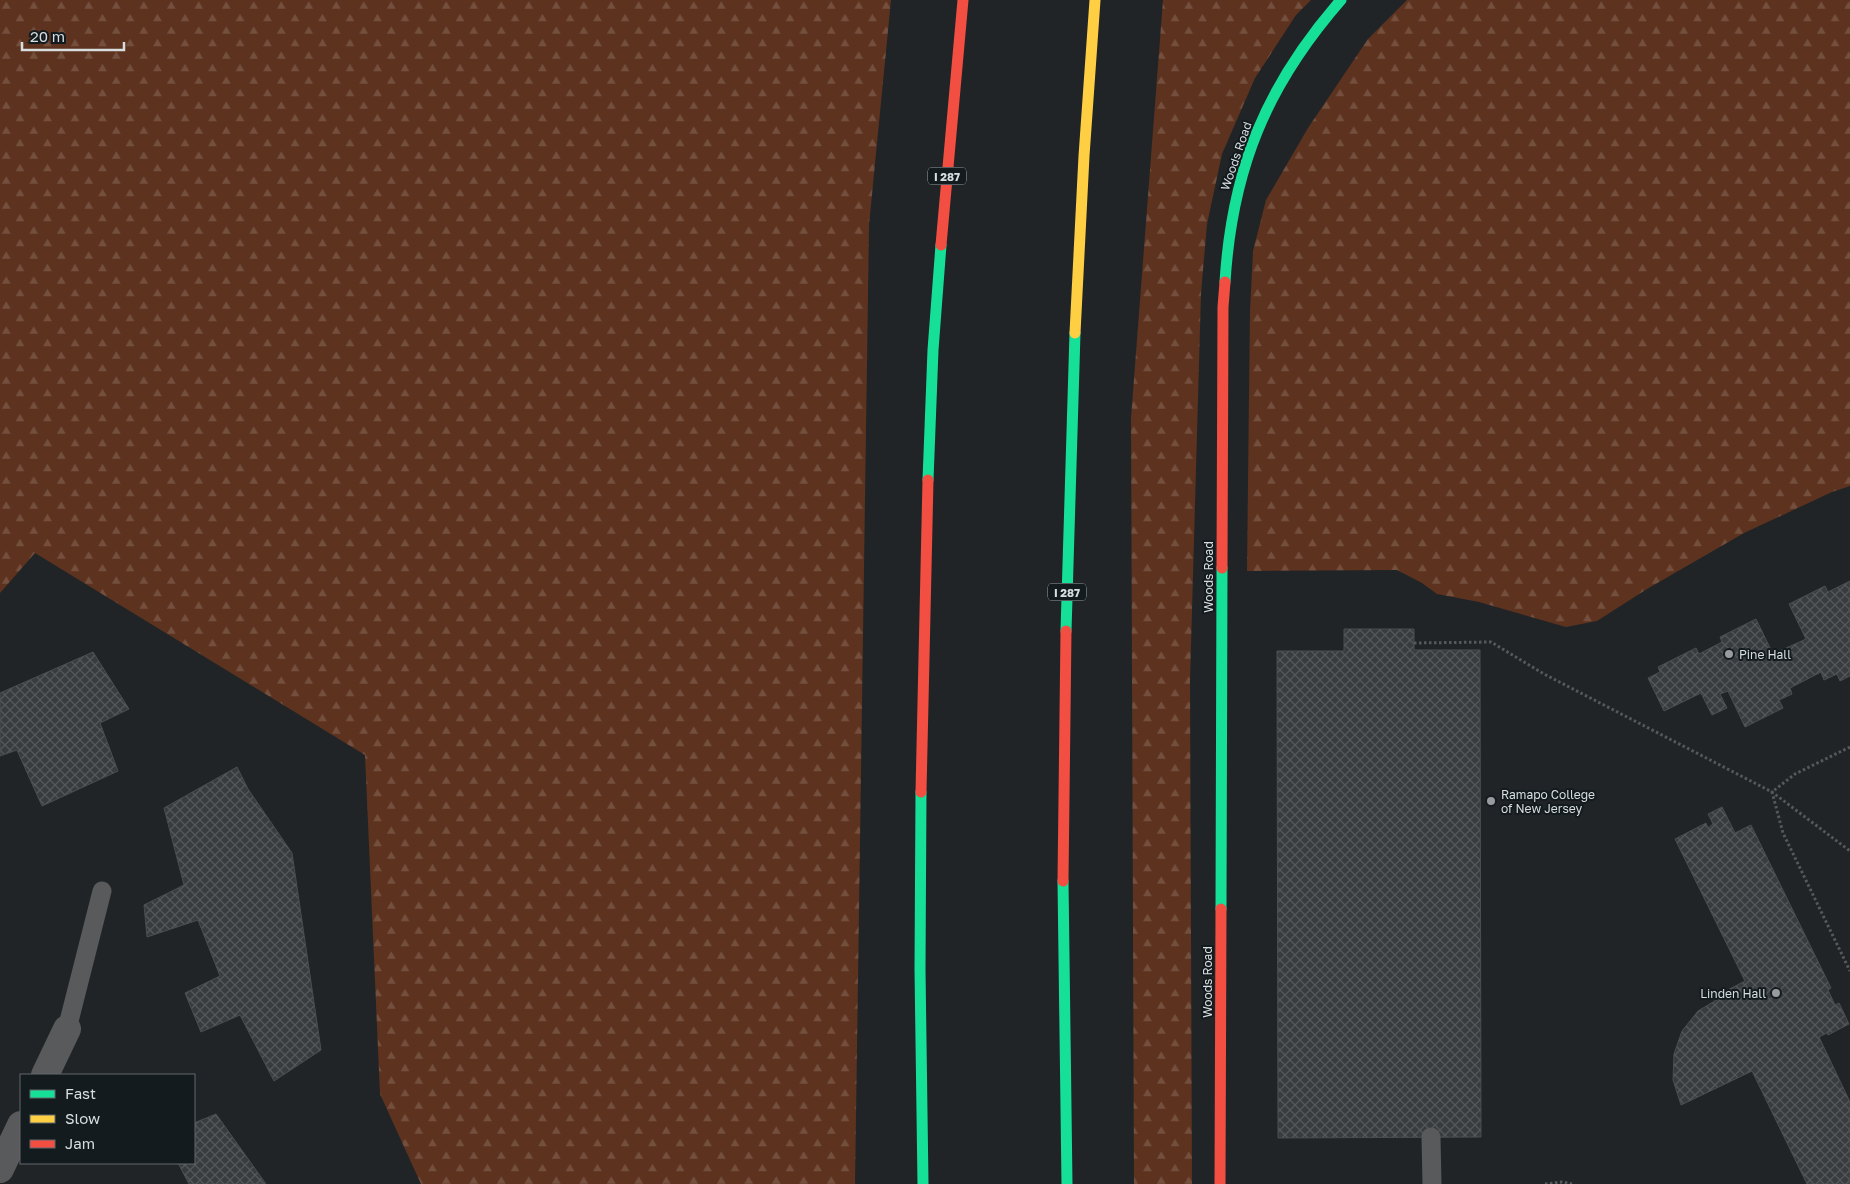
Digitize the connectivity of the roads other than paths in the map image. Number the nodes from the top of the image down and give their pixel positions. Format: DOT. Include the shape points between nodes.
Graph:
graph roads {
  1 [pos="963,0"];
  2 [pos="1095,0"];
  3 [pos="1340,0"];
  4 [pos="102,891"];
  5 [pos="67,1030"];
  6 [pos="45,1074"];
  7 [pos="20,1127"];
  8 [pos="1432,1137"];
  9 [pos="0,1169"];
  10 [pos="923,1184"];
  11 [pos="1067,1184"];
  12 [pos="1220,1184"];
  13 [pos="1432,1184"];
  1 -- 10 [label="main road, I 287" via="939,261 926,551 920,943"];
  2 -- 11 [label="main road, I 287" via="1075,308 1068,538 1062,941"];
  3 -- 12 [label="main road, Woods Road" via="1314,31 1281,80 1257,133 1237,191 1227,250 1223,317"];
  4 -- 5 [label="lane"];
  5 -- 6 [label="street"];
  7 -- 9 [label="street"];
  8 -- 13 [label="lane"];
}
